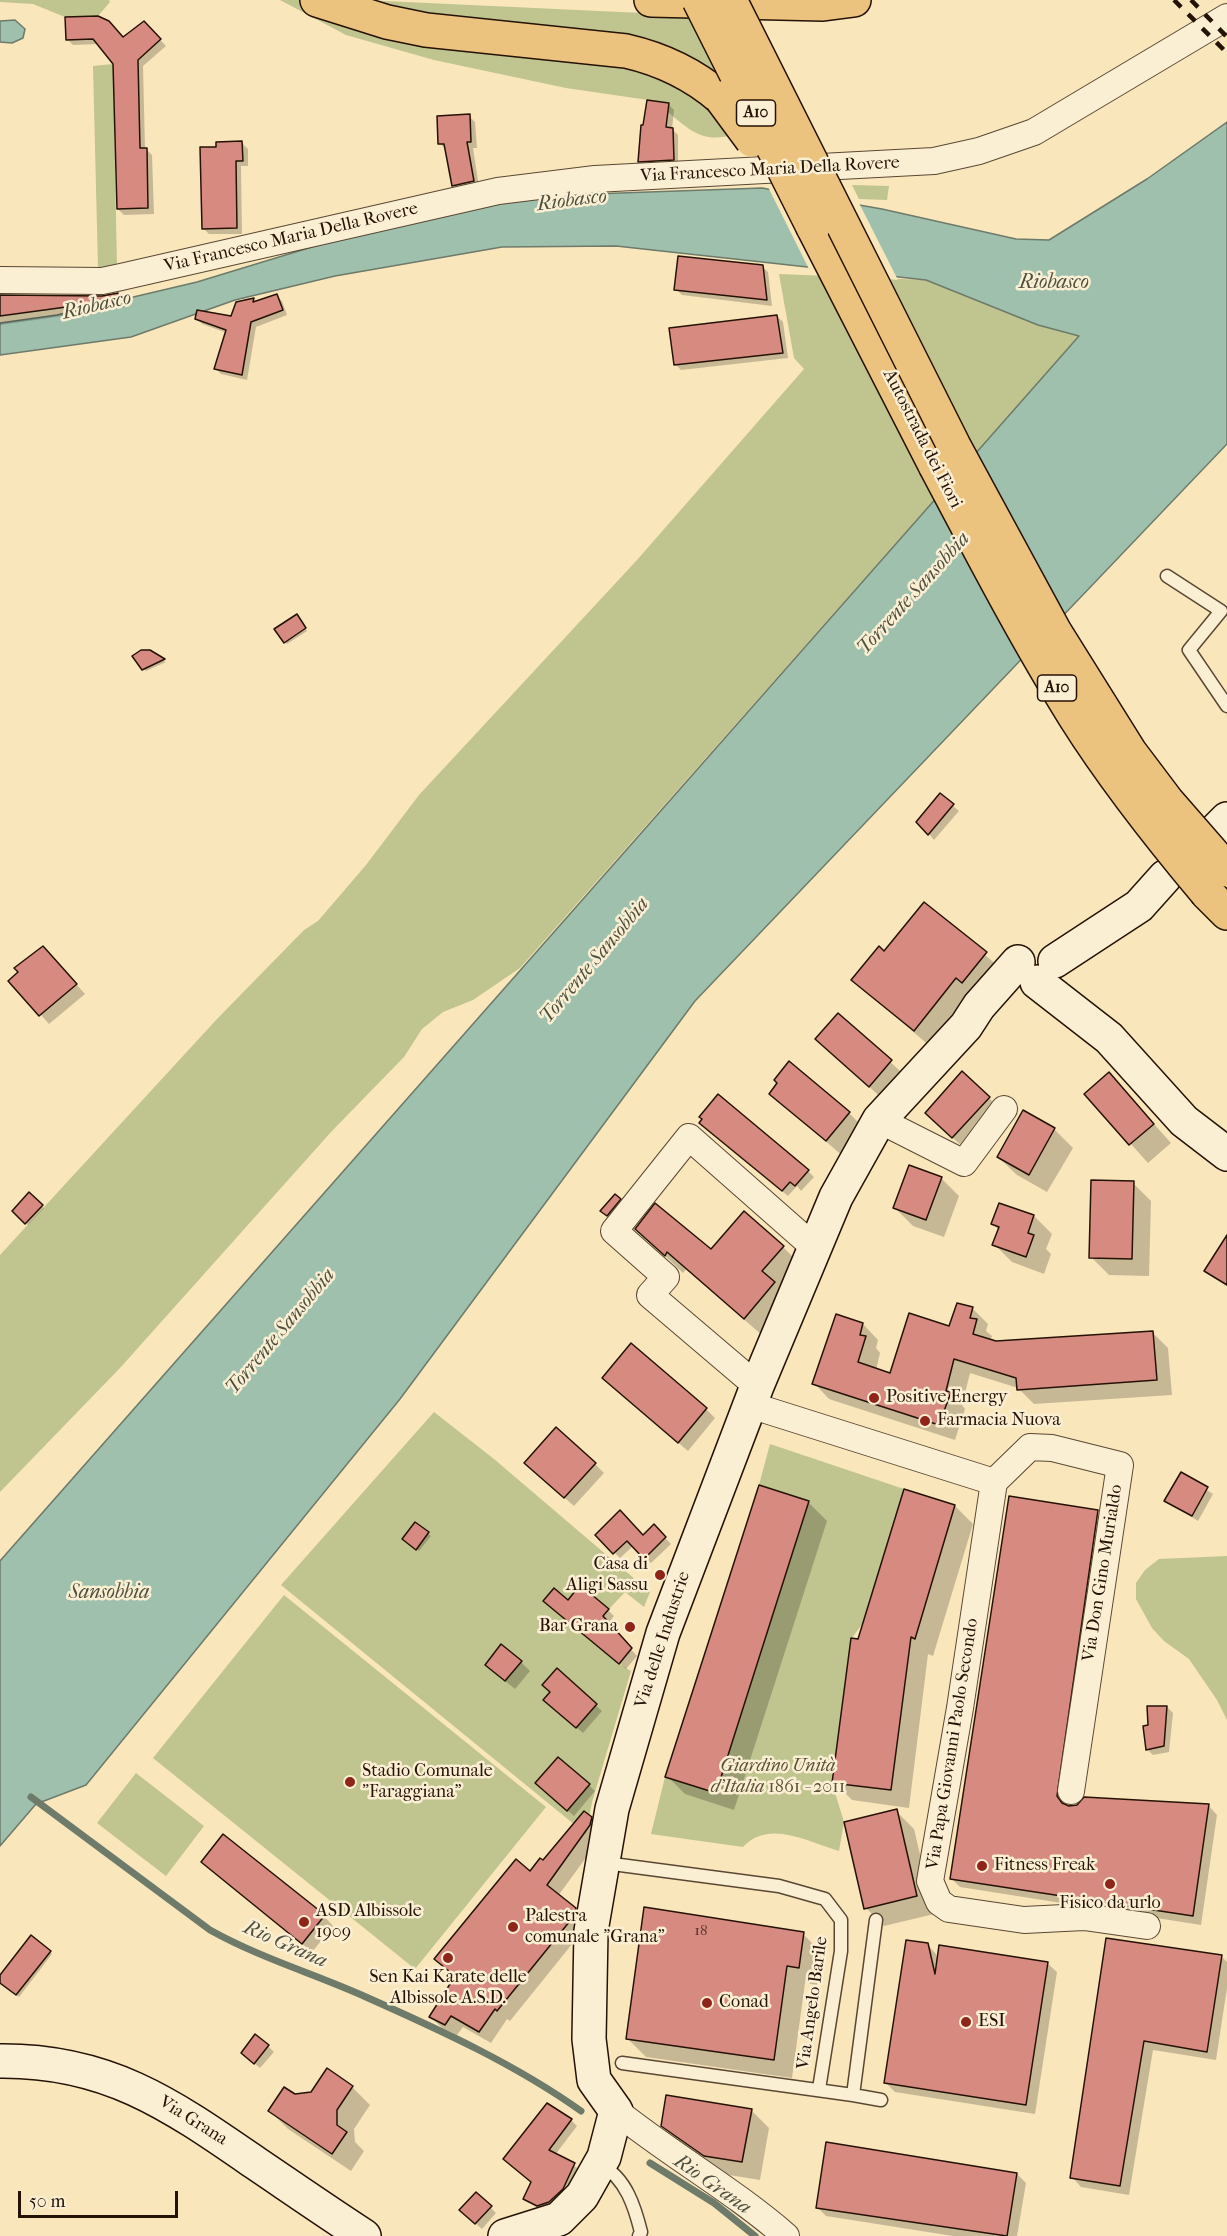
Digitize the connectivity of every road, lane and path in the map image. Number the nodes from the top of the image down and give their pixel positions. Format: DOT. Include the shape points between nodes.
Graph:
graph roads {
  1 [pos="317,0"];
  2 [pos="651,0"];
  3 [pos="699,0"];
  4 [pos="730,0"];
  5 [pos="740,0"];
  6 [pos="854,0"];
  7 [pos="1227,17"];
  8 [pos="762,64"];
  9 [pos="813,227"];
  10 [pos="0,280"];
  11 [pos="1167,576"];
  12 [pos="1224,608"];
  13 [pos="1227,706"];
  14 [pos="1160,882"];
  15 [pos="1220,892"];
  16 [pos="1040,967"];
  17 [pos="1004,1108"];
  18 [pos="879,1120"];
  19 [pos="1227,1154"];
  20 [pos="815,1248"];
  21 [pos="753,1395"];
  22 [pos="994,1482"];
  23 [pos="1071,1791"];
  24 [pos="604,1863"];
  25 [pos="876,1920"];
  26 [pos="1147,1926"];
  27 [pos="0,2061"];
  28 [pos="622,2063"];
  29 [pos="819,2089"];
  30 [pos="853,2095"];
  31 [pos="881,2100"];
  32 [pos="616,2111"];
  33 [pos="601,2166"];
  34 [pos="364,2236"];
  35 [pos="505,2236"];
  36 [pos="639,2236"];
  37 [pos="786,2236"];
  1 -- 9 [label="highway, bridge" via="426,30 651,56 689,75 721,98"];
  2 -- 6 [label="highway" via="823,4"];
  3 -- 9 [label="highway, Autostrada dei Fiori / A10, bridge"];
  4 -- 8 [label="highway, Autostrada dei Fiori / A10, bridge"];
  5 -- 8 [label="highway, bridge"];
  7 -- 10 [label="street, Via Francesco Maria Della Rovere" via="1034,132 934,161 595,178 498,191 121,277"];
  8 -- 15 [label="highway, Autostrada dei Fiori / A10, bridge" via="954,446 1055,632 1130,752 1167,801"];
  9 -- 15 [label="highway, Autostrada dei Fiori / A10, bridge" via="934,465 1046,669 1111,771"];
  11 -- 12 [label="lane"];
  12 -- 13 [label="lane" via="1189,650"];
  14 -- 16 [label="street, Via delle Industrie" via="1139,906"];
  16 -- 18 [label="street, Via delle Industrie" via="971,1021"];
  16 -- 19 [label="street" via="1184,1121"];
  17 -- 18 [label="street" via="964,1163"];
  18 -- 20 [label="street, Via delle Industrie" via="836,1197"];
  20 -- 21 [label="street, Via delle Industrie"];
  20 -- 21 [label="street" via="689,1137 614,1231 666,1276 650,1295"];
  21 -- 22 [label="street"];
  21 -- 24 [label="street, Via delle Industrie" via="663,1633 612,1809"];
  22 -- 23 [label="street, Via Don Gino Murialdo" via="1030,1447 1052,1448 1120,1465"];
  22 -- 26 [label="street, Via Papa Giovanni Paolo Secondo" via="930,1881 939,1902 949,1909 1024,1920 1084,1917"];
  24 -- 29 [label="lane, Via Angelo Barile" via="779,1886 825,1899 841,1920 842,1951"];
  24 -- 32 [label="street, Via delle Industrie" via="591,1931 589,2039 594,2080"];
  25 -- 30 [label="lane"];
  27 -- 34 [label="street, Via Grana" via="33,2061 105,2076 158,2098"];
  28 -- 29 [label="lane"];
  29 -- 30 [label="lane, Via Angelo Barile"];
  30 -- 31 [label="lane, Via Angelo Barile"];
  32 -- 33 [label="street"];
  32 -- 37 [label="street, Via delle Industrie"];
  33 -- 35 [label="street" via="582,2196 559,2219"];
  33 -- 36 [label="lane" via="612,2171 634,2203"];
}
